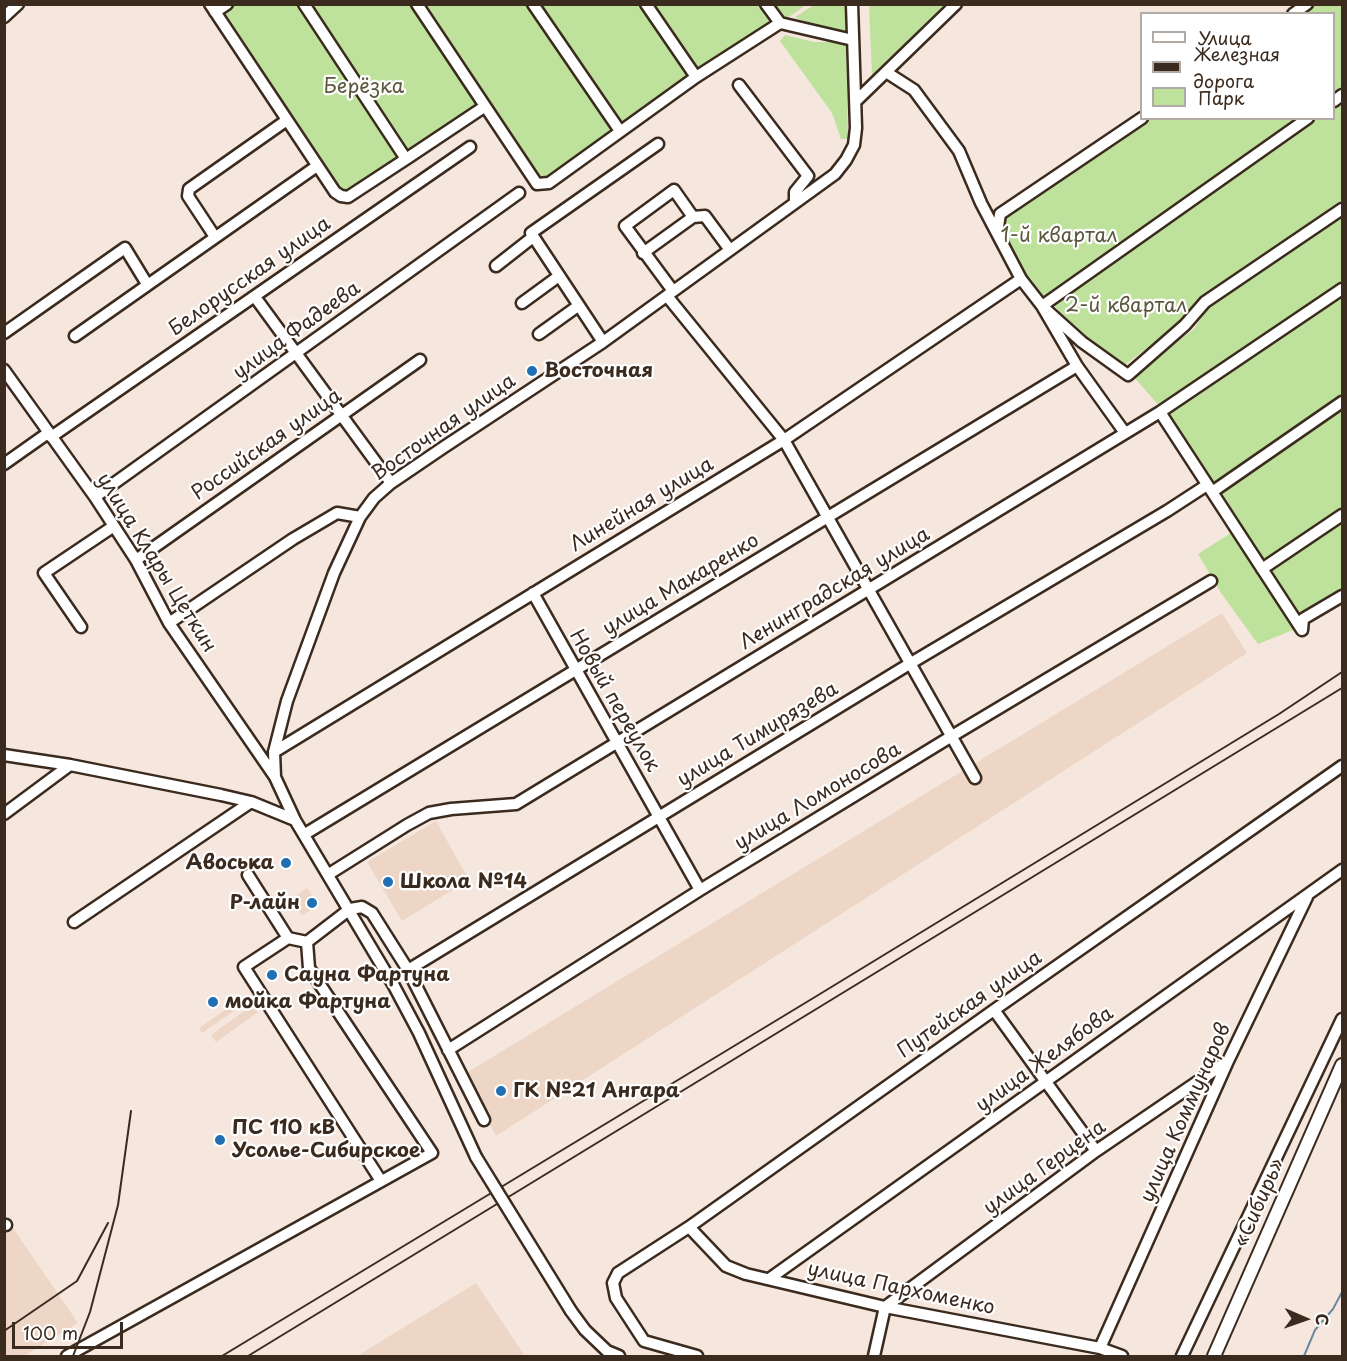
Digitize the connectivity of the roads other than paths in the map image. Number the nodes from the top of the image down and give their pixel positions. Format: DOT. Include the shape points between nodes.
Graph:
graph roads {
  1 [pos="18,4"];
  2 [pos="227,4"];
  3 [pos="304,4"];
  4 [pos="417,4"];
  5 [pos="533,4"];
  6 [pos="646,4"];
  7 [pos="766,4"];
  8 [pos="852,4"];
  9 [pos="956,4"];
  10 [pos="212,8"];
  11 [pos="4,17"];
  12 [pos="780,23"];
  13 [pos="853,40"];
  14 [pos="886,72"];
  15 [pos="696,77"];
  16 [pos="739,85"];
  17 [pos="856,101"];
  18 [pos="484,107"];
  19 [pos="1140,119"];
  20 [pos="287,120"];
  21 [pos="1305,120"];
  22 [pos="620,131"];
  23 [pos="658,144"];
  24 [pos="470,147"];
  25 [pos="406,159"];
  26 [pos="317,166"];
  27 [pos="519,193"];
  28 [pos="795,202"];
  29 [pos="1342,209"];
  30 [pos="693,217"];
  31 [pos="997,233"];
  32 [pos="215,237"];
  33 [pos="534,237"];
  34 [pos="730,250"];
  35 [pos="644,253"];
  36 [pos="496,266"];
  37 [pos="559,276"];
  38 [pos="1022,279"];
  39 [pos="147,284"];
  40 [pos="1342,289"];
  41 [pos="670,294"];
  42 [pos="255,297"];
  43 [pos="522,303"];
  44 [pos="578,306"];
  45 [pos="1042,306"];
  46 [pos="4,333"];
  47 [pos="539,334"];
  48 [pos="75,336"];
  49 [pos="603,342"];
  50 [pos="297,354"];
  51 [pos="420,360"];
  52 [pos="1077,366"];
  53 [pos="5,371"];
  54 [pos="1342,402"];
  55 [pos="1160,412"];
  56 [pos="343,414"];
  57 [pos="1125,433"];
  58 [pos="49,435"];
  59 [pos="784,440"];
  60 [pos="4,464"];
  61 [pos="391,483"];
  62 [pos="1209,488"];
  63 [pos="95,496"];
  64 [pos="1342,515"];
  65 [pos="360,517"];
  66 [pos="828,517"];
  67 [pos="114,526"];
  68 [pos="136,560"];
  69 [pos="1262,569"];
  70 [pos="1211,581"];
  71 [pos="870,589"];
  72 [pos="533,593"];
  73 [pos="1342,596"];
  74 [pos="169,623"];
  75 [pos="81,627"];
  76 [pos="911,663"];
  77 [pos="576,670"];
  78 [pos="952,736"];
  79 [pos="617,742"];
  80 [pos="274,752"];
  81 [pos="4,755"];
  82 [pos="70,765"];
  83 [pos="1342,766"];
  84 [pos="275,777"];
  85 [pos="975,778"];
  86 [pos="251,802"];
  87 [pos="4,814"];
  88 [pos="659,816"];
  89 [pos="295,820"];
  90 [pos="305,834"];
  91 [pos="1342,870"];
  92 [pos="329,874"];
  93 [pos="248,875"];
  94 [pos="700,890"];
  95 [pos="1308,894"];
  96 [pos="350,909"];
  97 [pos="74,922"];
  98 [pos="288,938"];
  99 [pos="307,942"];
  100 [pos="408,970"];
  101 [pos="994,1010"];
  102 [pos="1342,1019"];
  103 [pos="448,1050"];
  104 [pos="1228,1061"];
  105 [pos="1342,1065"];
  106 [pos="1044,1082"];
  107 [pos="484,1120"];
  108 [pos="1096,1151"];
  109 [pos="381,1181"];
  110 [pos="689,1227"];
  111 [pos="769,1279"];
  112 [pos="885,1307"];
  113 [pos="1100,1348"];
  114 [pos="67,1356"];
  115 [pos="619,1356"];
  116 [pos="697,1356"];
  117 [pos="874,1356"];
  118 [pos="1122,1356"];
  119 [pos="1182,1356"];
  120 [pos="1214,1356"];
  1 -- 11 [label="street"];
  2 -- 10 [label="street"];
  3 -- 25 [label="street"];
  4 -- 18 [label="street"];
  5 -- 22 [label="street"];
  6 -- 15 [label="street"];
  7 -- 12 [label="street"];
  8 -- 13 [label="street, Восточная улица"];
  9 -- 14 [label="street"];
  10 -- 20 [label="street"];
  12 -- 13 [label="street"];
  12 -- 15 [label="street"];
  13 -- 17 [label="street, Восточная улица"];
  14 -- 17 [label="street"];
  14 -- 31 [label="street" via="914,90 940,123 959,151"];
  15 -- 22 [label="street"];
  16 -- 28 [label="street" via="808,176 795,192"];
  17 -- 28 [label="street, Восточная улица" via="854,144 846,160 835,174"];
  18 -- 22 [label="street" via="537,184 549,183"];
  18 -- 25 [label="street"];
  19 -- 31 [label="street" via="1000,214"];
  20 -- 26 [label="street"];
  20 -- 32 [label="street" via="189,189 188,196"];
  21 -- 45 [label="street"];
  23 -- 33 [label="street" via="531,233"];
  24 -- 42 [label="street, Белорусская улица"];
  25 -- 26 [label="street" via="348,197 335,192"];
  26 -- 32 [label="street"];
  27 -- 50 [label="street, улица Фадеева"];
  28 -- 34 [label="street, Восточная улица"];
  29 -- 45 [label="street" via="1205,302 1128,375 1082,342"];
  30 -- 34 [label="street" via="705,216"];
  30 -- 35 [label="street"];
  30 -- 35 [label="street" via="674,190 625,226"];
  31 -- 38 [label="street"];
  32 -- 39 [label="street"];
  33 -- 36 [label="street"];
  33 -- 37 [label="street"];
  34 -- 41 [label="street, Восточная улица"];
  35 -- 41 [label="street"];
  37 -- 43 [label="street"];
  37 -- 44 [label="street"];
  38 -- 45 [label="street"];
  38 -- 59 [label="street, Линейная улица"];
  39 -- 46 [label="street" via="125,248"];
  39 -- 48 [label="street"];
  40 -- 55 [label="street, Ленинградская улица"];
  41 -- 49 [label="street, Восточная улица"];
  41 -- 59 [label="street"];
  42 -- 50 [label="street"];
  42 -- 58 [label="street, Белорусская улица"];
  44 -- 47 [label="street"];
  44 -- 49 [label="street"];
  45 -- 52 [label="street"];
  49 -- 61 [label="street, Восточная улица"];
  50 -- 56 [label="street"];
  50 -- 63 [label="street, улица Фадеева"];
  51 -- 56 [label="street, Российская улица"];
  52 -- 57 [label="street"];
  52 -- 66 [label="street, улица Макаренко"];
  53 -- 58 [label="street, улица Клары Цеткин"];
  54 -- 62 [label="street, улица Тимирязева"];
  55 -- 57 [label="street, Ленинградская улица"];
  55 -- 62 [label="street"];
  56 -- 61 [label="street"];
  56 -- 68 [label="street, Российская улица"];
  57 -- 71 [label="street, Ленинградская улица"];
  58 -- 60 [label="street, Белорусская улица"];
  58 -- 63 [label="street, улица Клары Цеткин"];
  59 -- 66 [label="street"];
  59 -- 72 [label="street, Линейная улица"];
  61 -- 65 [label="street, Восточная улица"];
  62 -- 69 [label="street"];
  62 -- 76 [label="street, улица Тимирязева"];
  63 -- 67 [label="street, улица Клары Цеткин"];
  64 -- 69 [label="street"];
  65 -- 74 [label="street" via="337,513"];
  65 -- 80 [label="street, Восточная улица" via="326,594 287,701"];
  66 -- 71 [label="street"];
  66 -- 77 [label="street, улица Макаренко"];
  67 -- 68 [label="street, улица Клары Цеткин"];
  67 -- 75 [label="street" via="44,573"];
  68 -- 74 [label="street, улица Клары Цеткин"];
  69 -- 73 [label="street" via="1302,630 1303,619"];
  70 -- 78 [label="street, улица Ломоносова"];
  71 -- 76 [label="street"];
  71 -- 79 [label="street, Ленинградская улица"];
  72 -- 77 [label="street, Новый переулок"];
  72 -- 80 [label="street, Линейная улица"];
  74 -- 84 [label="street, улица Клары Цеткин"];
  76 -- 78 [label="street"];
  76 -- 88 [label="street, улица Тимирязева"];
  77 -- 79 [label="street, Новый переулок"];
  77 -- 90 [label="street, улица Макаренко"];
  78 -- 85 [label="street"];
  78 -- 94 [label="street, улица Ломоносова"];
  79 -- 88 [label="street, Новый переулок"];
  79 -- 92 [label="street, Ленинградская улица" via="516,804 429,813"];
  80 -- 84 [label="street, Восточная улица"];
  81 -- 82 [label="street"];
  82 -- 86 [label="street"];
  82 -- 87 [label="street"];
  83 -- 101 [label="street, Путейская улица"];
  84 -- 89 [label="street, Восточная улица"];
  86 -- 89 [label="street"];
  86 -- 97 [label="street"];
  88 -- 94 [label="street, Новый переулок"];
  88 -- 100 [label="street, улица Тимирязева"];
  89 -- 90 [label="street"];
  90 -- 92 [label="street"];
  91 -- 95 [label="street, улица Желябова"];
  92 -- 96 [label="street"];
  93 -- 98 [label="street"];
  94 -- 103 [label="street, улица Ломоносова"];
  95 -- 104 [label="street, улица Коммунаров"];
  95 -- 106 [label="street, улица Желябова"];
  96 -- 99 [label="street"];
  96 -- 100 [label="street" via="362,906 372,913"];
  96 -- 115 [label="street, bridge" via="414,1024 476,1158 571,1311 607,1351"];
  98 -- 99 [label="street"];
  98 -- 109 [label="street" via="244,967"];
  99 -- 109 [label="street" via="309,968 432,1153"];
  100 -- 103 [label="street"];
  101 -- 106 [label="street"];
  101 -- 110 [label="street, Путейская улица"];
  102 -- 119 [label="street"];
  103 -- 107 [label="street"];
  104 -- 108 [label="street, улица Герцена"];
  104 -- 113 [label="street, улица Коммунаров"];
  105 -- 120 [label="main road, «Сибирь»"];
  106 -- 108 [label="street"];
  106 -- 111 [label="street, улица Желябова"];
  108 -- 112 [label="street, улица Герцена"];
  109 -- 114 [label="street"];
  110 -- 111 [label="street, улица Пархоменко" via="726,1266"];
  110 -- 116 [label="street, Путейская улица" via="618,1273 613,1283 616,1298 644,1341"];
  111 -- 112 [label="street, улица Пархоменко"];
  112 -- 113 [label="street, улица Пархоменко"];
  112 -- 117 [label="street"];
  113 -- 118 [label="street, улица Пархоменко"];
}
